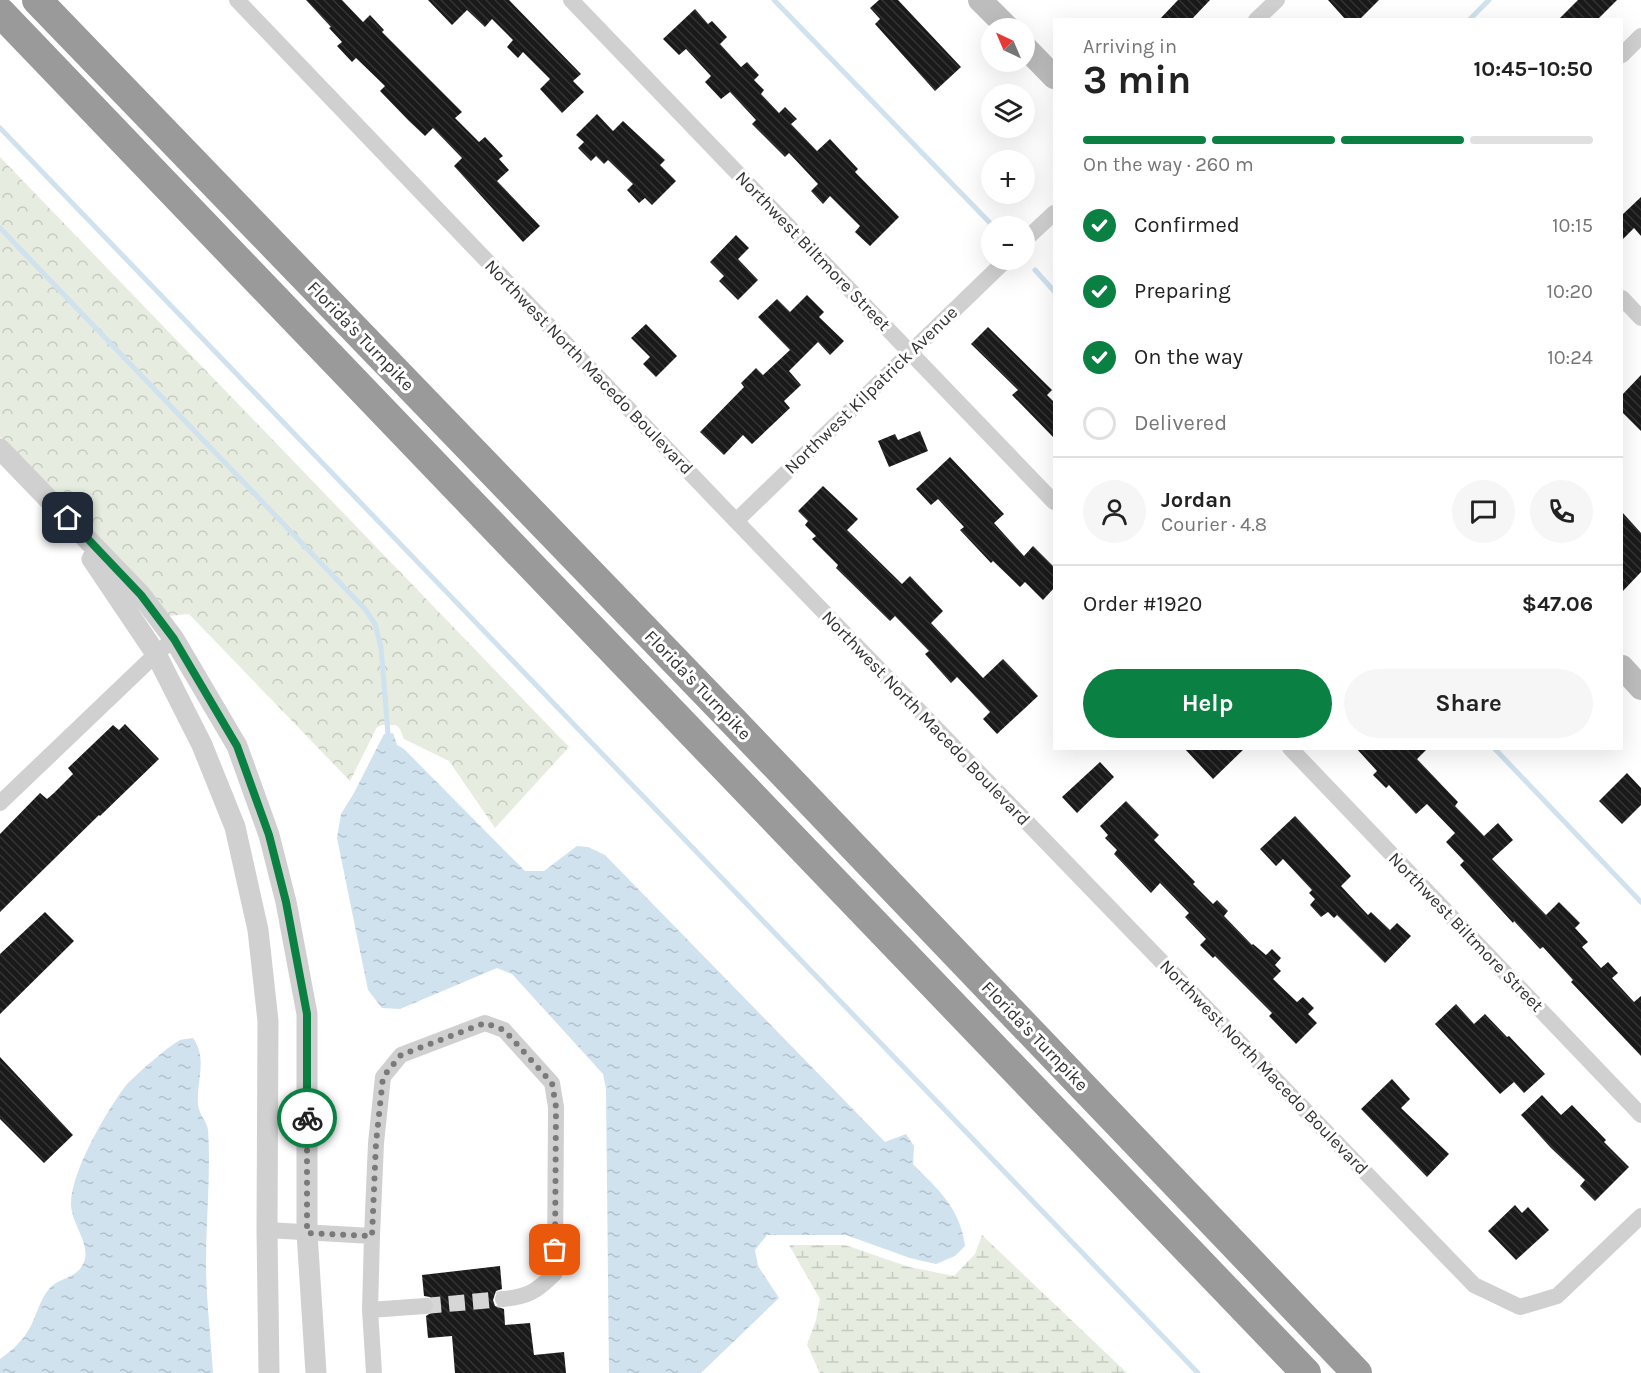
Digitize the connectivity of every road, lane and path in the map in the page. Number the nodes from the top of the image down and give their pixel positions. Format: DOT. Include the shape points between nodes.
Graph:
graph roads {
  1 [pos="37,0"];
  2 [pos="237,0"];
  3 [pos="571,0"];
  4 [pos="980,0"];
  5 [pos="1277,0"];
  6 [pos="0,12"];
  7 [pos="998,18"];
  8 [pos="1258,18"];
  9 [pos="1641,36"];
  10 [pos="1623,54"];
  11 [pos="1035,57"];
  12 [pos="1053,76"];
  13 [pos="1053,214"];
  14 [pos="1035,231"];
  15 [pos="994,270"];
  16 [pos="1623,299"];
  17 [pos="1641,318"];
  18 [pos="909,351"];
  19 [pos="0,449"];
  20 [pos="1053,501"];
  21 [pos="53,502"];
  22 [pos="736,521"];
  23 [pos="174,639"];
  24 [pos="156,654"];
  25 [pos="1623,668"];
  26 [pos="1641,688"];
  27 [pos="1292,750"];
  28 [pos="0,803"];
  29 [pos="1641,1115"];
  30 [pos="1641,1216"];
  31 [pos="267,1230"];
  32 [pos="307,1233"];
  33 [pos="372,1236"];
  34 [pos="503,1299"];
  35 [pos="425,1306"];
  36 [pos="370,1310"];
  37 [pos="269,1373"];
  38 [pos="316,1373"];
  39 [pos="374,1373"];
  40 [pos="1306,1373"];
  41 [pos="1357,1373"];
  1 -- 41 [label="highway, Florida's Turnpike"];
  2 -- 22 [label="street, Northwest North Macedo Boulevard"];
  3 -- 18 [label="street, Northwest Biltmore Street"];
  4 -- 7 [label="main road"];
  5 -- 8 [label="street"];
  6 -- 40 [label="highway, Florida's Turnpike"];
  9 -- 10 [label="street"];
  11 -- 12 [label="main road"];
  13 -- 14 [label="street"];
  15 -- 18 [label="street, Northwest Kilpatrick Avenue"];
  16 -- 17 [label="street"];
  18 -- 20 [label="street, Northwest Biltmore Street"];
  18 -- 22 [label="street, Northwest Kilpatrick Avenue"];
  19 -- 21 [label="street"];
  21 -- 23 [label="street" via="141,595"];
  21 -- 24 [label="street" via="62,522 91,557"];
  22 -- 30 [label="street, Northwest North Macedo Boulevard" via="1474,1285 1520,1307 1557,1296"];
  23 -- 24 [label="street"];
  23 -- 32 [label="street" via="237,746 269,835 286,902 307,1014"];
  24 -- 28 [label="street"];
  24 -- 31 [label="street" via="202,745 235,827 258,930 268,1021"];
  25 -- 26 [label="main road"];
  27 -- 29 [label="street, Northwest Biltmore Street"];
  31 -- 32 [label="street"];
  31 -- 37 [label="street"];
  32 -- 33 [label="street"];
  32 -- 38 [label="street"];
  33 -- 34 [label="street" via="383,1077 401,1055 485,1023 504,1030 552,1083 556,1107 555,1273 538,1290 520,1298"];
  33 -- 36 [label="street"];
  35 -- 36 [label="street"];
  36 -- 39 [label="street"];
}
